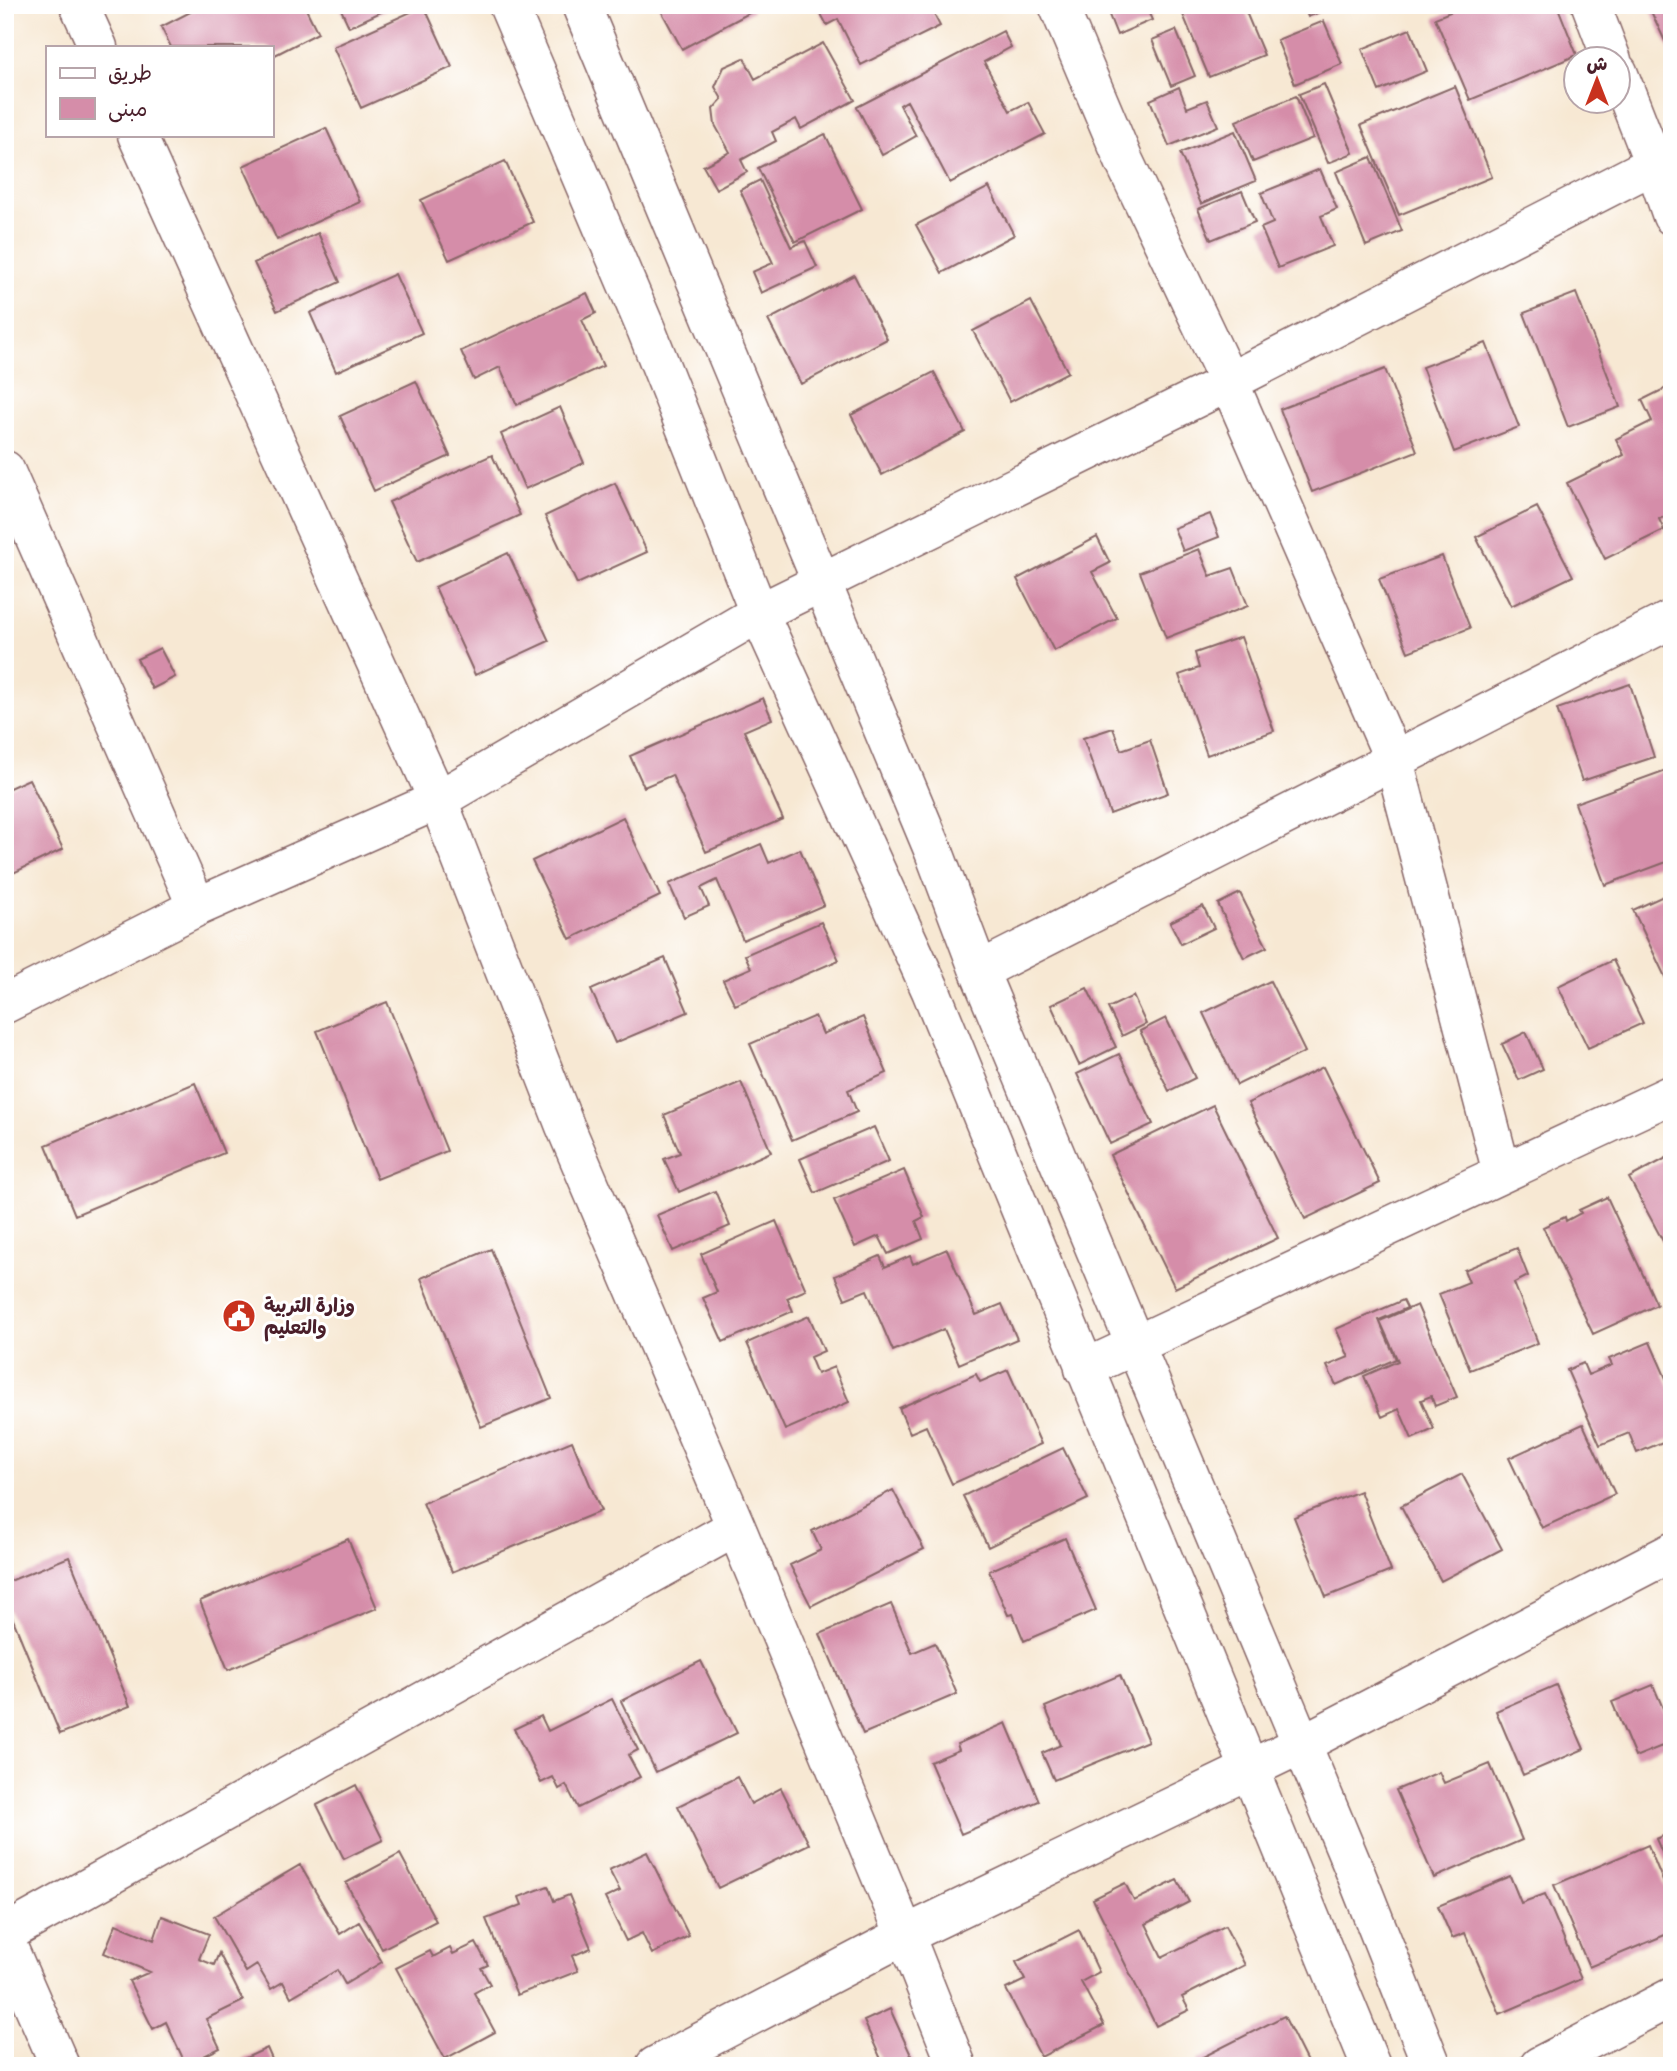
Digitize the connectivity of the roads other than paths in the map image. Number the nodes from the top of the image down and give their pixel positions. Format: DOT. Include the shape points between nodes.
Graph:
graph roads {
  1 [pos="79,5"];
  2 [pos="508,5"];
  3 [pos="581,5"];
  4 [pos="1058,5"];
  5 [pos="1591,5"];
  6 [pos="98,46"];
  7 [pos="1607,46"];
  8 [pos="1632,99"];
  9 [pos="137,136"];
  10 [pos="1663,159"];
  11 [pos="1672,216"];
  12 [pos="1229,382"];
  13 [pos="5,470"];
  14 [pos="821,582"];
  15 [pos="759,613"];
  16 [pos="1672,619"];
  17 [pos="1394,760"];
  18 [pos="438,800"];
  19 [pos="197,907"];
  20 [pos="979,971"];
  21 [pos="5,1004"];
  22 [pos="1672,1094"];
  23 [pos="1502,1173"];
  24 [pos="1135,1345"];
  25 [pos="1084,1369"];
  26 [pos="736,1527"];
  27 [pos="1672,1552"];
  28 [pos="1302,1744"];
  29 [pos="1249,1768"];
  30 [pos="5,1934"];
  31 [pos="905,1935"];
  32 [pos="5,1940"];
  33 [pos="1672,1997"];
  34 [pos="60,2066"];
  35 [pos="655,2066"];
  36 [pos="957,2066"];
  37 [pos="1371,2066"];
  38 [pos="1432,2066"];
  39 [pos="1539,2066"];
  1 -- 6 [label="street"];
  2 -- 15 [label="street" via="646,329"];
  3 -- 14 [label="street"];
  4 -- 12 [label="street" via="1124,161"];
  5 -- 7 [label="street"];
  8 -- 10 [label="street"];
  9 -- 18 [label="street"];
  10 -- 11 [label="street"];
  10 -- 12 [label="street"];
  12 -- 14 [label="street"];
  12 -- 17 [label="street"];
  13 -- 19 [label="street"];
  14 -- 15 [label="street"];
  14 -- 20 [label="street"];
  15 -- 18 [label="street"];
  15 -- 25 [label="street" via="931,991"];
  16 -- 17 [label="street"];
  17 -- 20 [label="street"];
  17 -- 23 [label="street"];
  18 -- 19 [label="street"];
  18 -- 26 [label="street" via="565,1126"];
  19 -- 21 [label="street"];
  20 -- 24 [label="street"];
  22 -- 23 [label="street"];
  23 -- 24 [label="street"];
  24 -- 25 [label="street"];
  24 -- 28 [label="street"];
  25 -- 29 [label="street"];
  26 -- 30 [label="street"];
  26 -- 31 [label="street"];
  27 -- 28 [label="street"];
  28 -- 29 [label="street"];
  28 -- 38 [label="street"];
  29 -- 31 [label="street"];
  29 -- 37 [label="street"];
  31 -- 35 [label="street"];
  31 -- 36 [label="street"];
  32 -- 34 [label="street"];
  33 -- 39 [label="street"];
}
